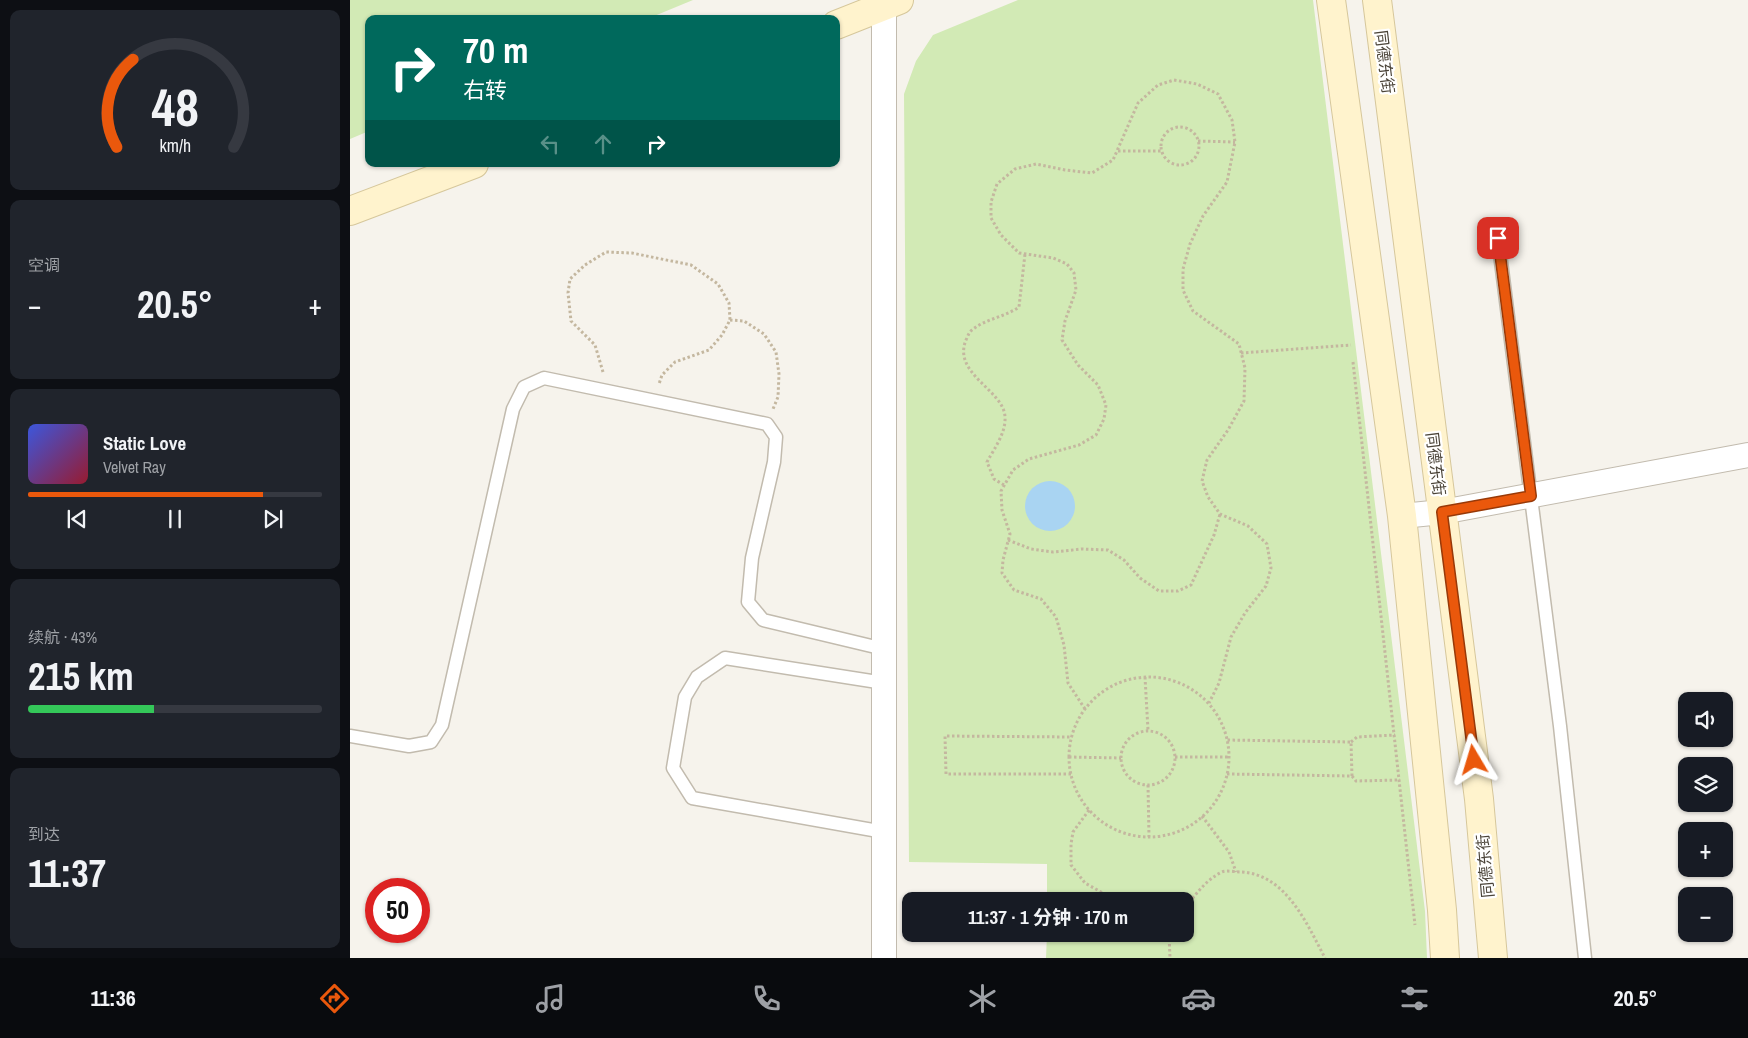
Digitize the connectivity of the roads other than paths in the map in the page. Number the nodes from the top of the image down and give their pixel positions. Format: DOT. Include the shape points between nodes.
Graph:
graph roads {
  1 [pos="1331,0"];
  2 [pos="1377,0"];
  3 [pos="892,3"];
  4 [pos="840,23"];
  5 [pos="466,167"];
  6 [pos="350,211"];
  7 [pos="1498,238"];
  8 [pos="1748,455"];
  9 [pos="1531,496"];
  10 [pos="1442,512"];
  11 [pos="1402,516"];
  12 [pos="884,649"];
  13 [pos="884,683"];
  14 [pos="350,736"];
  15 [pos="884,832"];
  16 [pos="884,958"];
  17 [pos="1445,958"];
  18 [pos="1493,958"];
  19 [pos="1585,958"];
  1 -- 11 [label="main road"];
  2 -- 10 [label="main road, 同德东街"];
  3 -- 4 [label="main road"];
  3 -- 12 [label="street"];
  5 -- 6 [label="main road"];
  7 -- 9 [label="lane"];
  8 -- 9 [label="street"];
  9 -- 10 [label="street"];
  9 -- 19 [label="lane"];
  10 -- 11 [label="street"];
  10 -- 18 [label="main road, 同德东街" via="1479,799"];
  11 -- 17 [label="main road"];
  12 -- 13 [label="street"];
  12 -- 14 [label="lane" via="763,620 748,602 752,558 774,462 776,437 767,424 544,378 524,386 513,409 442,725 431,742 409,746"];
  13 -- 15 [label="street"];
  13 -- 15 [label="lane" via="726,658 697,677 685,697 673,768 692,798"];
  15 -- 16 [label="street"];
}
